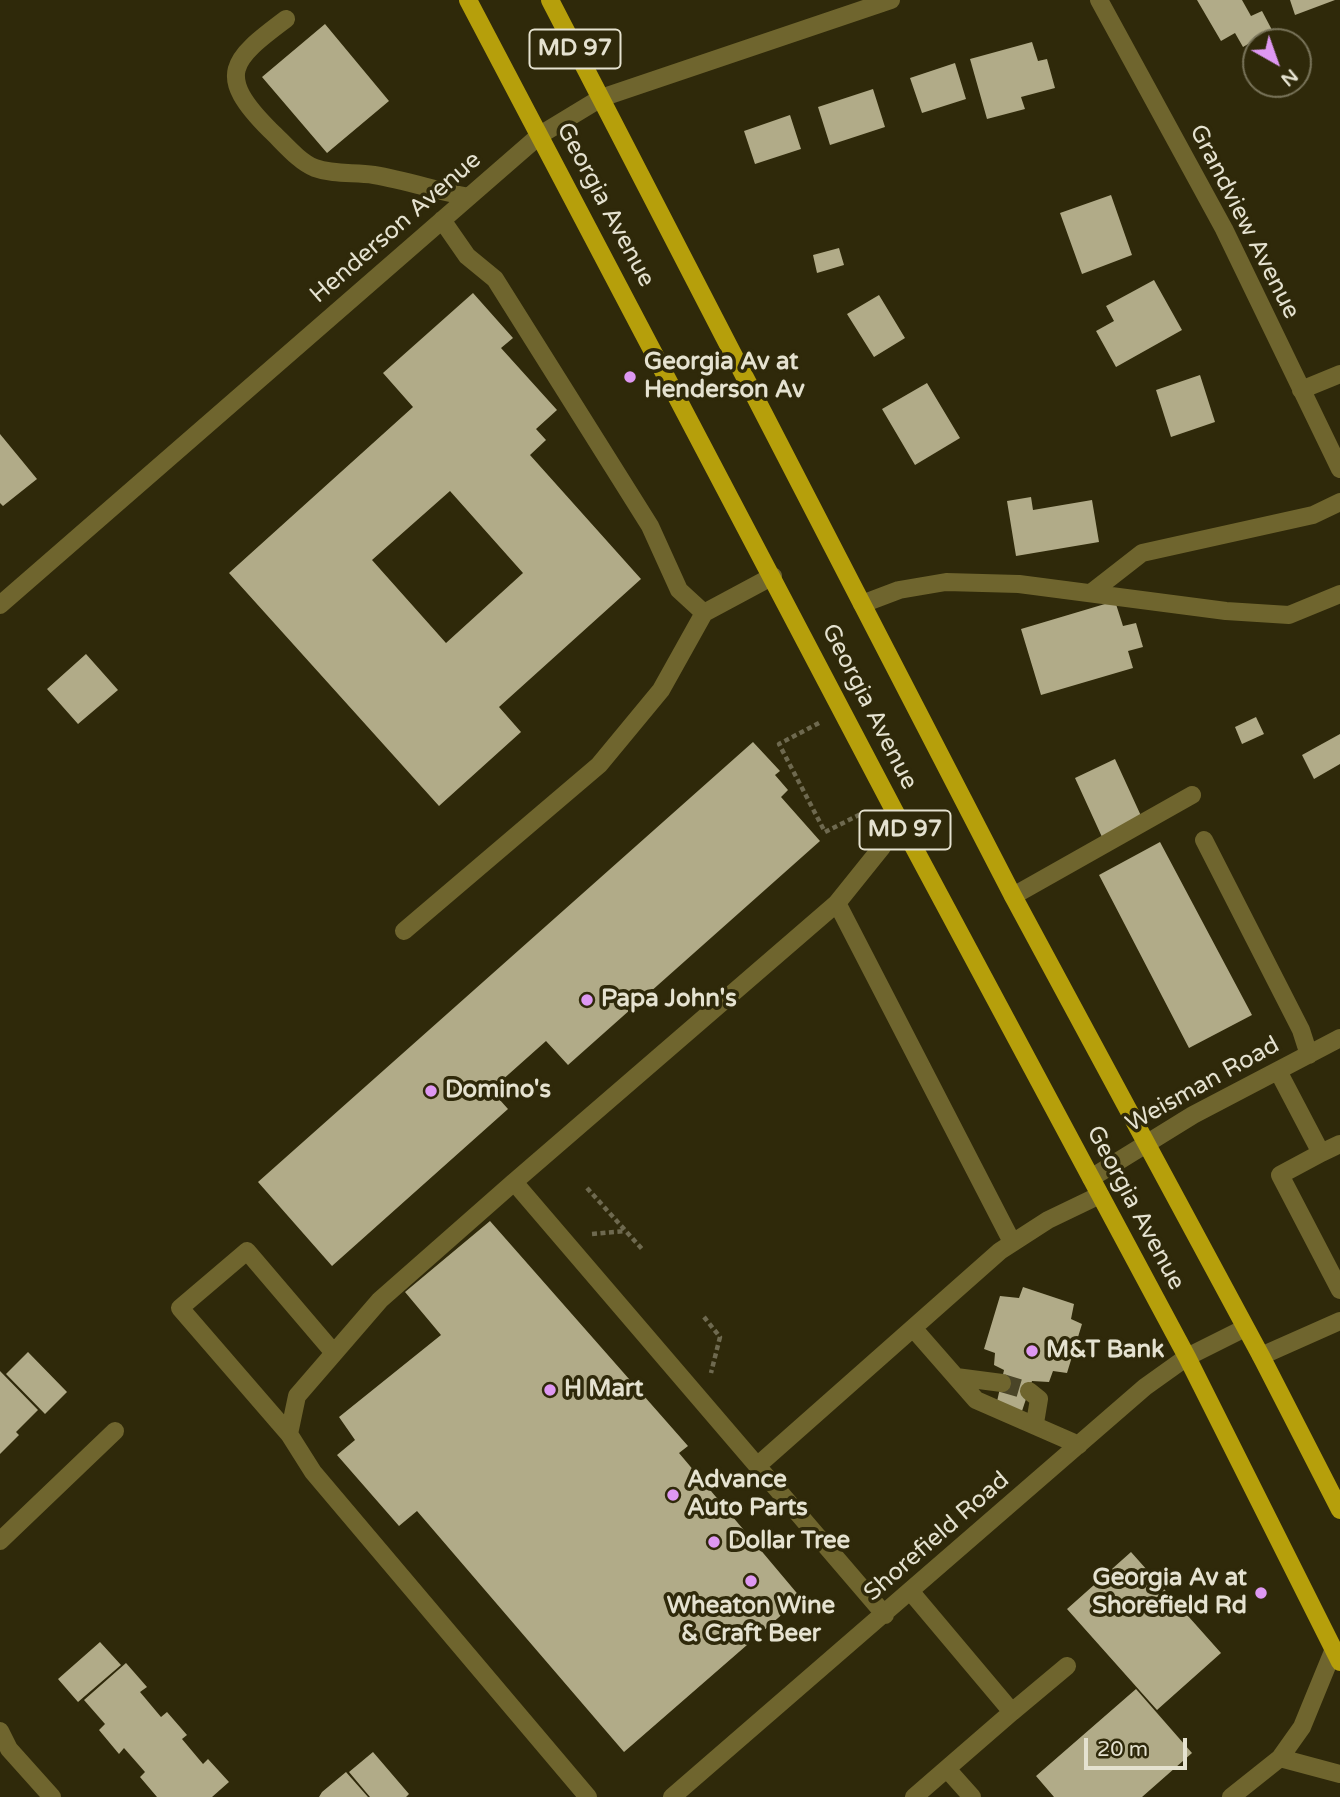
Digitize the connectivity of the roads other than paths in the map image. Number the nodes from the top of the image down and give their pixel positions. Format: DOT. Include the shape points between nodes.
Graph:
graph roads {
  1 [pos="468,0"];
  2 [pos="550,0"];
  3 [pos="891,0"];
  4 [pos="1099,0"];
  5 [pos="286,19"];
  6 [pos="601,98"];
  7 [pos="540,135"];
  8 [pos="468,197"];
  9 [pos="442,220"];
  10 [pos="1340,374"];
  11 [pos="1301,390"];
  12 [pos="1340,469"];
  13 [pos="1340,502"];
  14 [pos="773,576"];
  15 [pos="1092,592"];
  16 [pos="1340,594"];
  17 [pos="862,604"];
  18 [pos="0,605"];
  19 [pos="704,613"];
  20 [pos="1192,795"];
  21 [pos="896,814"];
  22 [pos="1203,840"];
  23 [pos="1013,896"];
  24 [pos="836,903"];
  25 [pos="404,931"];
  26 [pos="1340,1038"];
  27 [pos="1309,1055"];
  28 [pos="1278,1071"];
  29 [pos="1146,1144"];
  30 [pos="1340,1144"];
  31 [pos="1321,1153"];
  32 [pos="1091,1178"];
  33 [pos="513,1182"];
  34 [pos="1100,1195"];
  35 [pos="1012,1242"];
  36 [pos="1340,1290"];
  37 [pos="1340,1321"];
  38 [pos="913,1328"];
  39 [pos="1245,1328"];
  40 [pos="334,1353"];
  41 [pos="1261,1356"];
  42 [pos="1187,1357"];
  43 [pos="956,1377"];
  44 [pos="1002,1383"];
  45 [pos="1029,1391"];
  46 [pos="1035,1423"];
  47 [pos="115,1431"];
  48 [pos="289,1434"];
  49 [pos="1079,1444"];
  50 [pos="757,1466"];
  51 [pos="1340,1510"];
  52 [pos="0,1541"];
  53 [pos="911,1592"];
  54 [pos="885,1615"];
  55 [pos="1337,1655"];
  56 [pos="1068,1666"];
  57 [pos="1012,1712"];
  58 [pos="0,1731"];
  59 [pos="1280,1758"];
  60 [pos="947,1769"];
  61 [pos="1340,1774"];
  62 [pos="52,1797"];
  63 [pos="588,1797"];
  64 [pos="671,1797"];
  65 [pos="914,1797"];
  66 [pos="972,1797"];
  67 [pos="1231,1797"];
  1 -- 7 [label="main road, Georgia Avenue / MD 97"];
  2 -- 6 [label="main road, Georgia Avenue / MD 97"];
  3 -- 6 [label="street, Henderson Avenue"];
  4 -- 11 [label="street, Grandview Avenue" via="1224,229"];
  5 -- 8 [label="street" via="253,42 241,56 236,77 246,106 288,148 313,168 374,175"];
  6 -- 7 [label="street, Henderson Avenue"];
  6 -- 17 [label="main road, Georgia Avenue / MD 97"];
  7 -- 8 [label="street, Henderson Avenue"];
  7 -- 14 [label="main road, Georgia Avenue / MD 97"];
  8 -- 9 [label="street, Henderson Avenue"];
  9 -- 18 [label="street, Henderson Avenue"];
  9 -- 19 [label="street" via="467,256 495,279 650,526 679,590"];
  10 -- 11 [label="street"];
  11 -- 12 [label="street, Grandview Avenue"];
  13 -- 15 [label="street" via="1313,515 1142,553"];
  14 -- 19 [label="street"];
  14 -- 21 [label="main road, Georgia Avenue / MD 97"];
  15 -- 16 [label="street" via="1289,615"];
  15 -- 17 [label="street" via="946,582 899,590"];
  17 -- 23 [label="main road, Georgia Avenue / MD 97"];
  19 -- 25 [label="street" via="661,690 599,765"];
  20 -- 23 [label="street"];
  21 -- 24 [label="street" via="882,847"];
  21 -- 32 [label="main road, Georgia Avenue / MD 97"];
  22 -- 27 [label="street" via="1301,1030"];
  23 -- 29 [label="main road, Georgia Avenue / MD 97"];
  24 -- 33 [label="street"];
  24 -- 35 [label="street"];
  26 -- 27 [label="street, Weisman Road"];
  27 -- 28 [label="street, Weisman Road"];
  28 -- 29 [label="street, Weisman Road"];
  28 -- 31 [label="street"];
  29 -- 32 [label="street, Weisman Road"];
  29 -- 39 [label="main road, Georgia Avenue / MD 97"];
  30 -- 31 [label="street"];
  31 -- 36 [label="street" via="1280,1175"];
  32 -- 34 [label="main road, Georgia Avenue / MD 97"];
  33 -- 40 [label="street" via="380,1300"];
  33 -- 50 [label="street"];
  34 -- 35 [label="street"];
  34 -- 42 [label="main road, Georgia Avenue / MD 97"];
  35 -- 38 [label="street"];
  37 -- 41 [label="street"];
  38 -- 43 [label="street"];
  38 -- 50 [label="street"];
  39 -- 41 [label="main road, Georgia Avenue / MD 97"];
  39 -- 42 [label="street, Shorefield Road"];
  40 -- 48 [label="street" via="297,1396"];
  40 -- 48 [label="street" via="247,1251 180,1308"];
  41 -- 51 [label="main road, Georgia Avenue / MD 97"];
  42 -- 49 [label="street, Shorefield Road" via="1144,1387"];
  42 -- 55 [label="main road, Georgia Avenue / MD 97"];
  43 -- 44 [label="street"];
  43 -- 46 [label="street" via="976,1400"];
  45 -- 46 [label="street" via="1039,1399"];
  46 -- 49 [label="street"];
  47 -- 52 [label="street"];
  48 -- 63 [label="street" via="313,1472"];
  49 -- 53 [label="street, Shorefield Road"];
  50 -- 54 [label="street"];
  53 -- 54 [label="street, Shorefield Road"];
  53 -- 57 [label="street"];
  54 -- 64 [label="street, Shorefield Road"];
  55 -- 59 [label="street"];
  56 -- 57 [label="street"];
  57 -- 60 [label="street"];
  58 -- 62 [label="street" via="9,1749"];
  59 -- 61 [label="street"];
  59 -- 67 [label="street"];
  60 -- 65 [label="street"];
  60 -- 66 [label="street"];
}
